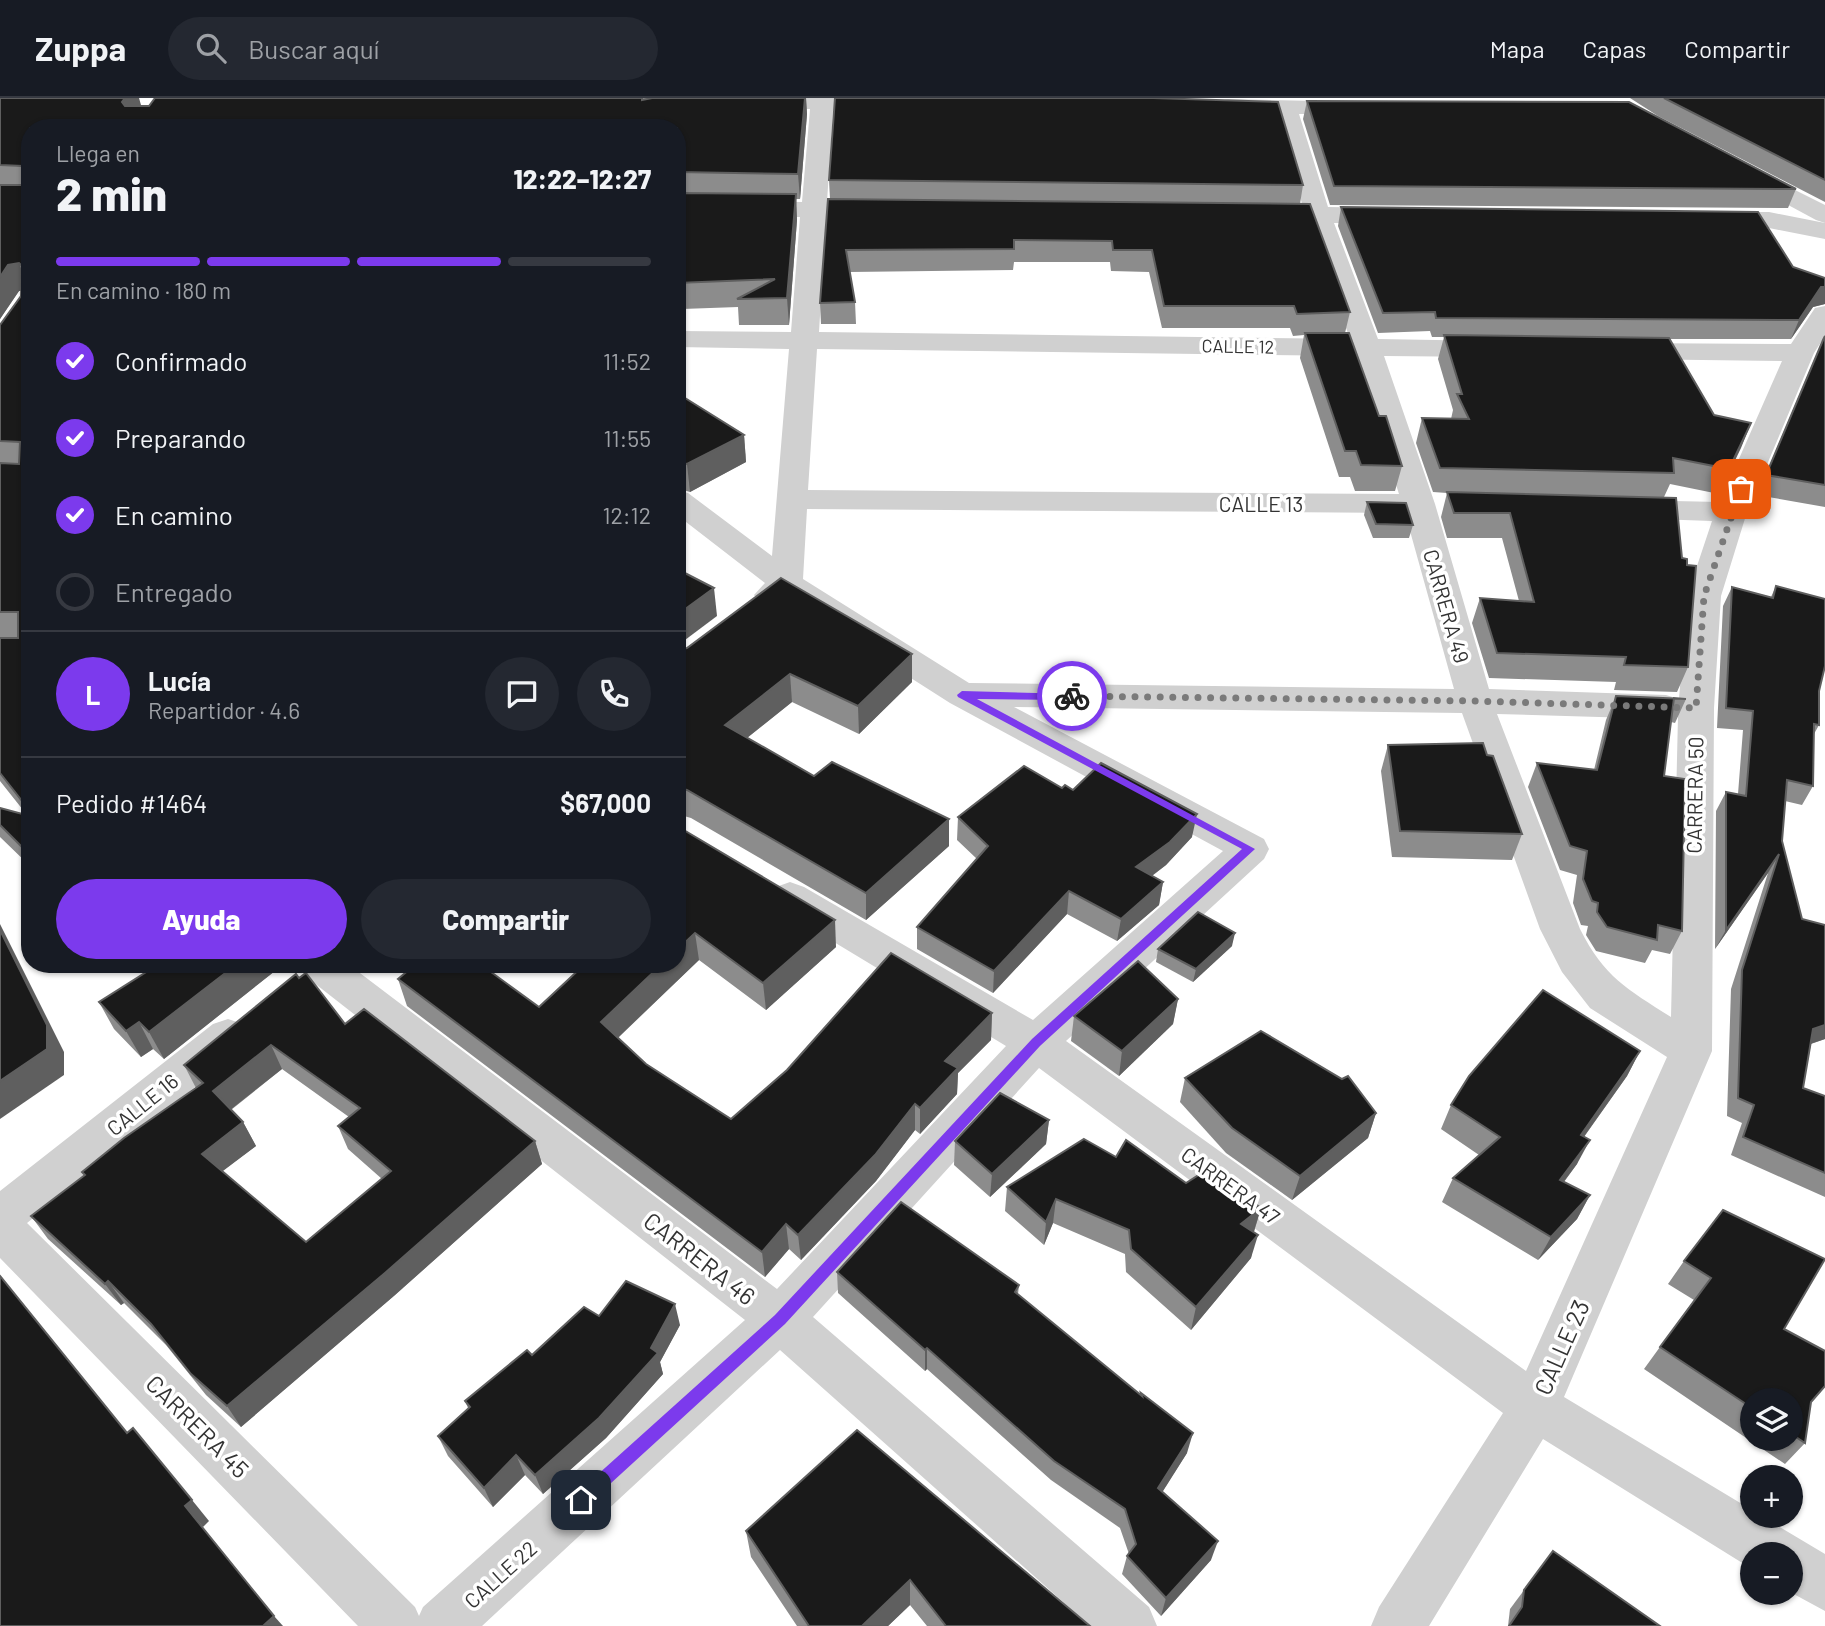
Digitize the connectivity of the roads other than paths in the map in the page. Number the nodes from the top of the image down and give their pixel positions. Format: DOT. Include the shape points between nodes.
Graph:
graph roads {
  1 [pos="822,100"];
  2 [pos="727,101"];
  3 [pos="917,104"];
  4 [pos="1203,106"];
  5 [pos="1285,106"];
  6 [pos="1381,108"];
  7 [pos="1727,163"];
  8 [pos="686,208"];
  9 [pos="813,209"];
  10 [pos="909,210"];
  11 [pos="1236,214"];
  12 [pos="1318,215"];
  13 [pos="1825,215"];
  14 [pos="1414,216"];
  15 [pos="1687,219"];
  16 [pos="1825,231"];
  17 [pos="1825,314"];
  18 [pos="686,339"];
  19 [pos="803,340"];
  20 [pos="1367,348"];
  21 [pos="1520,349"];
  22 [pos="1604,350"];
  23 [pos="1800,352"];
  24 [pos="791,499"];
  25 [pos="1431,504"];
  26 [pos="686,507"];
  27 [pos="1595,508"];
  28 [pos="1731,512"];
  29 [pos="786,583"];
  30 [pos="743,617"];
  31 [pos="962,695"];
  32 [pos="1475,701"];
  33 [pos="1696,708"];
  34 [pos="761,880"];
  35 [pos="295,982"];
  36 [pos="1036,1042"];
  37 [pos="1691,1051"];
  38 [pos="0,1218"];
  39 [pos="0,1227"];
  40 [pos="780,1319"];
  41 [pos="1535,1407"];
  42 [pos="1756,1542"];
  43 [pos="1803,1570"];
  44 [pos="1825,1584"];
  45 [pos="396,1626"];
  46 [pos="442,1626"];
  47 [pos="1130,1626"];
  48 [pos="1398,1626"];
  1 -- 2 [label="street"];
  1 -- 3 [label="street"];
  1 -- 9 [label="street"];
  4 -- 5 [label="street"];
  5 -- 6 [label="street"];
  5 -- 12 [label="street, CARRERA 49"];
  7 -- 13 [label="street"];
  8 -- 9 [label="street"];
  9 -- 10 [label="street"];
  9 -- 19 [label="street"];
  11 -- 12 [label="street"];
  12 -- 14 [label="street"];
  12 -- 20 [label="street, CARRERA 49"];
  15 -- 16 [label="street" via="1769,220"];
  17 -- 23 [label="street, CARRERA 50"];
  18 -- 19 [label="street, CALLE 12"];
  19 -- 20 [label="street, CALLE 12"];
  19 -- 24 [label="street"];
  20 -- 21 [label="street, CALLE 12"];
  20 -- 25 [label="street, CARRERA 49"];
  22 -- 23 [label="street"];
  23 -- 28 [label="street, CARRERA 50"];
  24 -- 25 [label="street, CALLE 13"];
  24 -- 29 [label="street"];
  25 -- 32 [label="street, CARRERA 49"];
  26 -- 29 [label="street"];
  27 -- 28 [label="street"];
  28 -- 33 [label="street, CARRERA 50" via="1704,596"];
  29 -- 30 [label="street"];
  29 -- 31 [label="street"];
  31 -- 32 [label="street"];
  31 -- 36 [label="street, CALLE 22" via="1250,849"];
  32 -- 33 [label="street"];
  32 -- 37 [label="street, CARRERA 49" via="1576,961 1605,996"];
  33 -- 37 [label="street, CARRERA 50"];
  34 -- 36 [label="street, CARRERA 47"];
  35 -- 38 [label="street, CALLE 16"];
  35 -- 40 [label="street, CARRERA 46"];
  36 -- 40 [label="street, CALLE 22"];
  36 -- 41 [label="street, CARRERA 47"];
  37 -- 41 [label="street, CALLE 23"];
  39 -- 45 [label="street, CARRERA 45"];
  40 -- 46 [label="street, CALLE 22"];
  40 -- 47 [label="street, CARRERA 46"];
  41 -- 42 [label="street, CARRERA 47"];
  41 -- 48 [label="street, CALLE 23"];
  43 -- 44 [label="street"];
}
